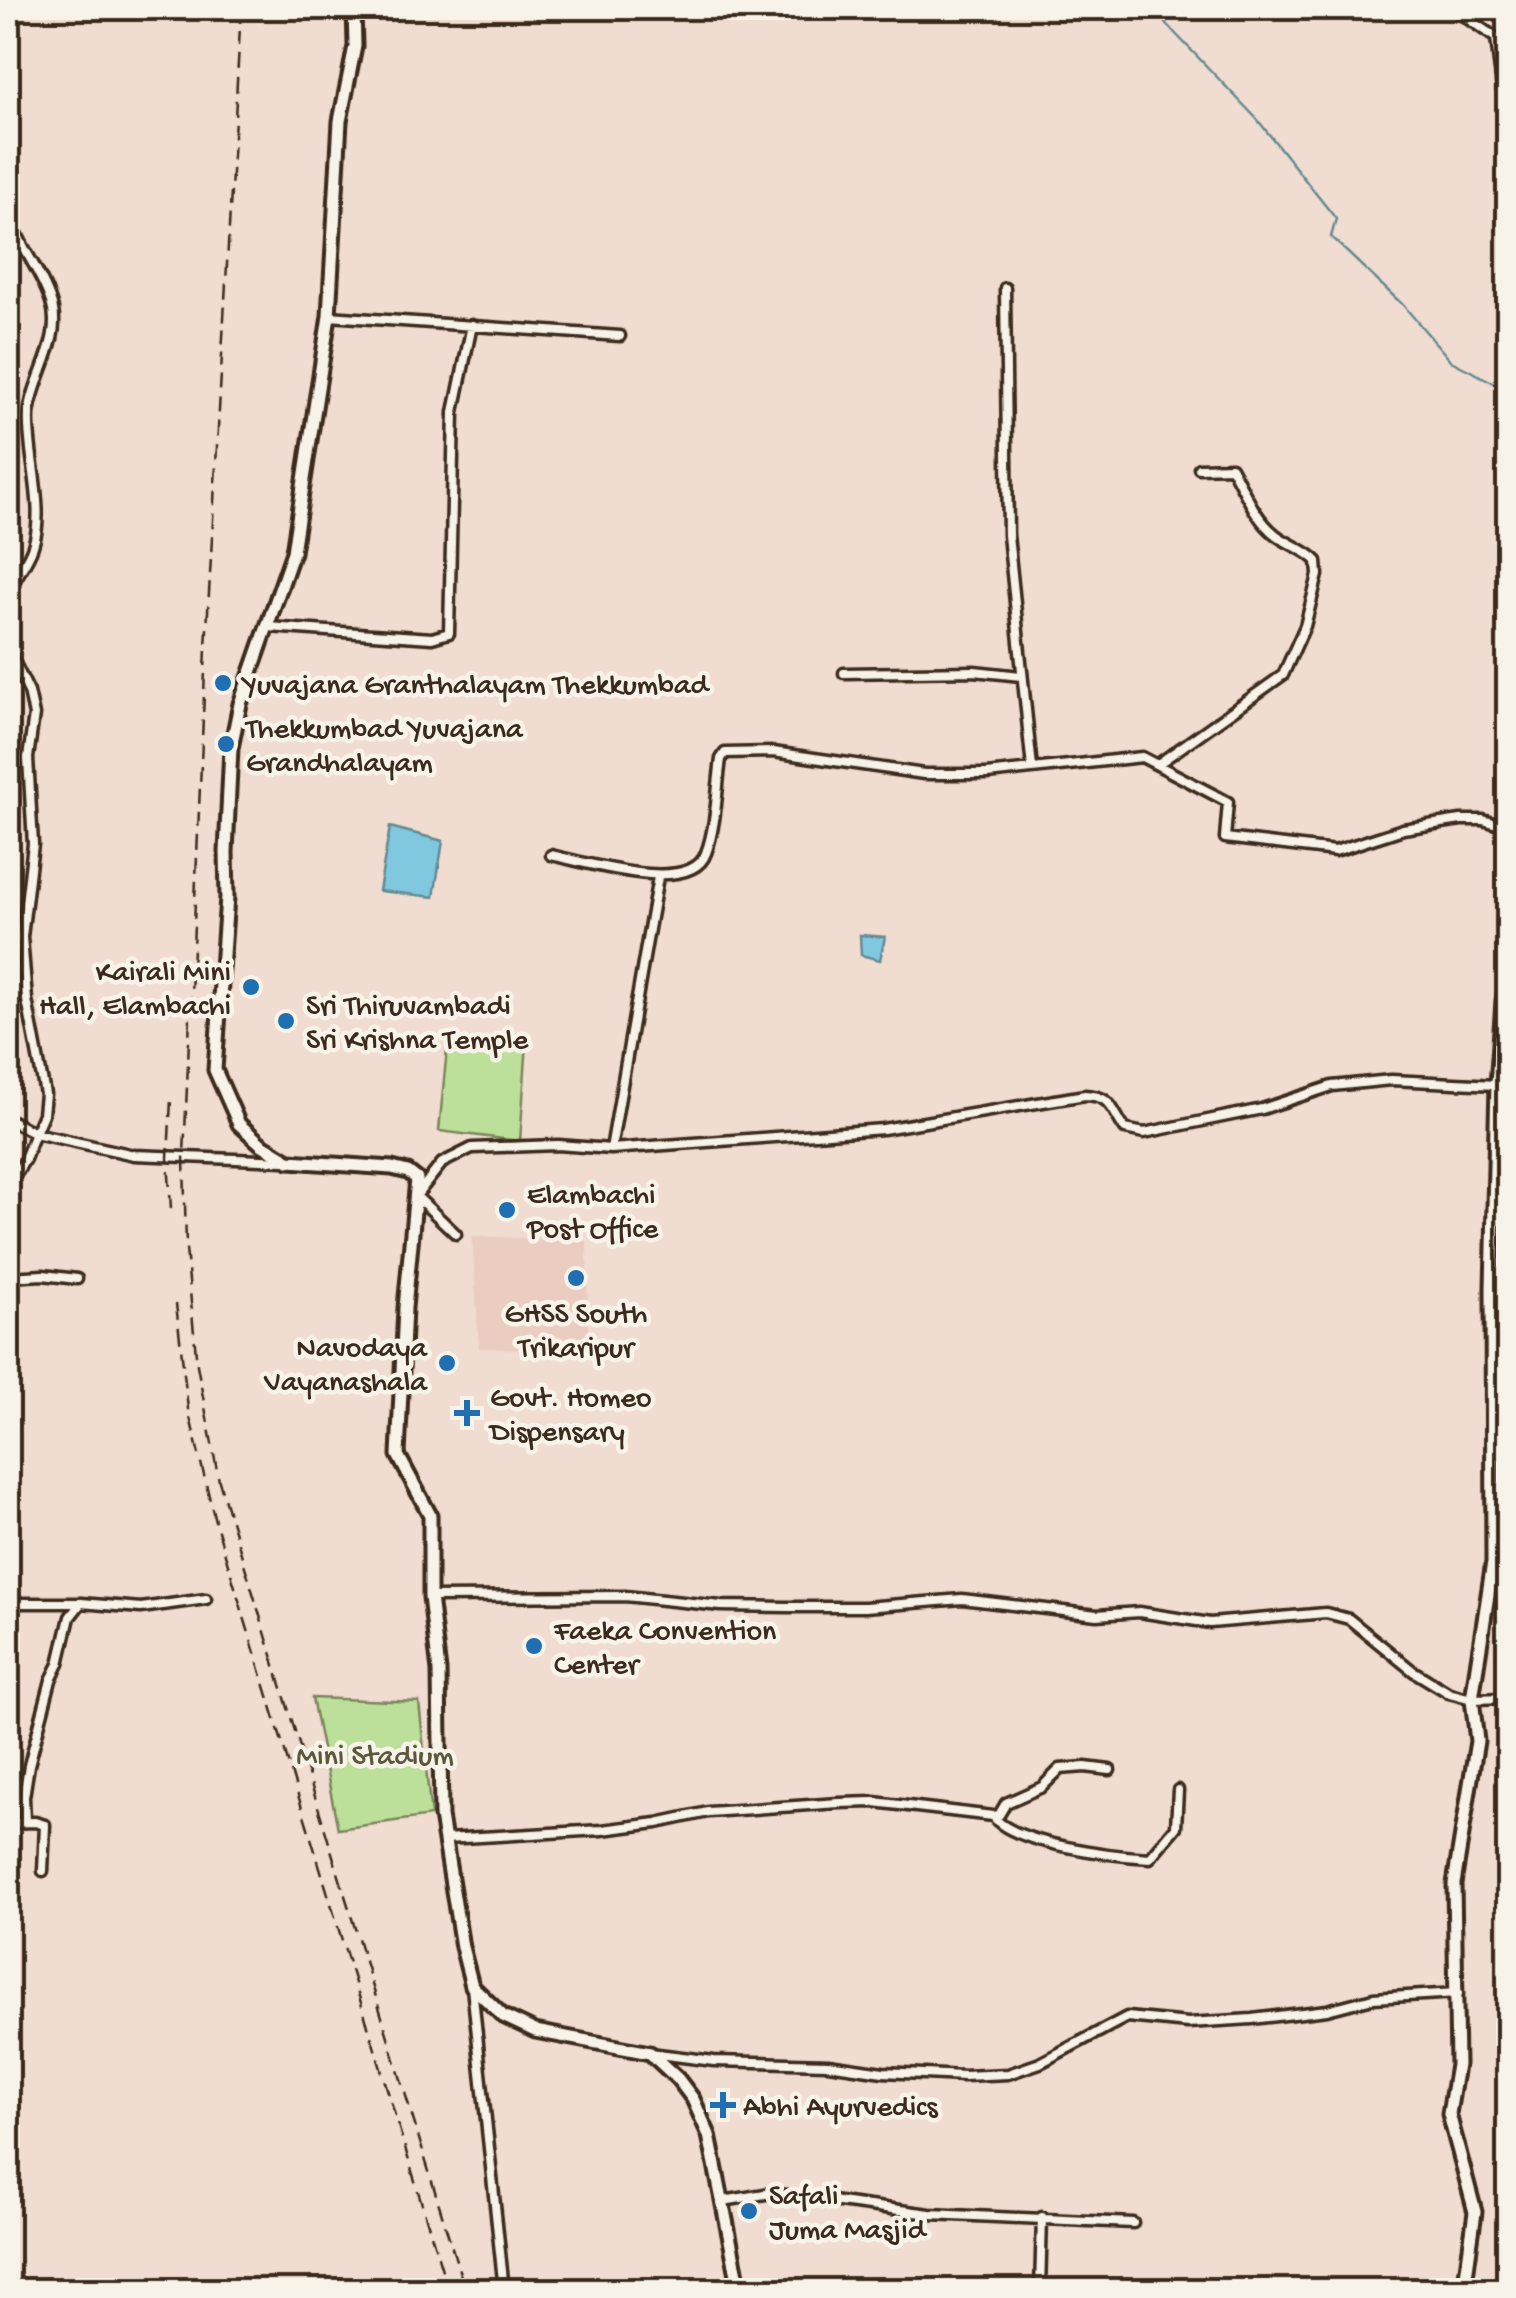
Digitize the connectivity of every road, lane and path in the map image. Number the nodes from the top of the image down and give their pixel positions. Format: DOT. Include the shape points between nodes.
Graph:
graph roads {
  1 [pos="354,8"];
  2 [pos="1452,8"];
  3 [pos="8,38"];
  4 [pos="1508,104"];
  5 [pos="8,202"];
  6 [pos="1005,288"];
  7 [pos="329,316"];
  8 [pos="472,325"];
  9 [pos="620,336"];
  10 [pos="1199,468"];
  11 [pos="8,594"];
  12 [pos="268,627"];
  13 [pos="8,649"];
  14 [pos="844,673"];
  15 [pos="1020,676"];
  16 [pos="1158,764"];
  17 [pos="1032,768"];
  18 [pos="1508,827"];
  19 [pos="551,855"];
  20 [pos="658,876"];
  21 [pos="1508,978"];
  22 [pos="1497,1085"];
  23 [pos="8,1119"];
  24 [pos="36,1133"];
  25 [pos="610,1148"];
  26 [pos="289,1162"];
  27 [pos="8,1188"];
  28 [pos="416,1196"];
  29 [pos="456,1234"];
  30 [pos="8,1277"];
  31 [pos="78,1278"];
  32 [pos="1502,1385"];
  33 [pos="430,1597"];
  34 [pos="206,1599"];
  35 [pos="81,1603"];
  36 [pos="8,1604"];
  37 [pos="1508,1698"];
  38 [pos="1472,1699"];
  39 [pos="1110,1770"];
  40 [pos="1178,1790"];
  41 [pos="993,1816"];
  42 [pos="24,1822"];
  43 [pos="8,1823"];
  44 [pos="445,1839"];
  45 [pos="44,1872"];
  46 [pos="472,1986"];
  47 [pos="1458,1993"];
  48 [pos="650,2053"];
  49 [pos="723,2201"];
  50 [pos="1042,2217"];
  51 [pos="1133,2223"];
  52 [pos="504,2290"];
  53 [pos="740,2290"];
  54 [pos="1040,2290"];
  55 [pos="1464,2290"];
  1 -- 7 [label="main road"];
  2 -- 4 [label="street" via="1496,38"];
  3 -- 5 [label="street"];
  5 -- 11 [label="street" via="12,227 53,317 29,411 34,544"];
  6 -- 15 [label="street" via="1008,535"];
  7 -- 8 [label="street"];
  7 -- 12 [label="main road" via="293,552"];
  8 -- 9 [label="street"];
  8 -- 12 [label="street" via="454,412 449,632 432,638"];
  10 -- 16 [label="street" via="1231,467 1261,520 1317,561 1318,575 1306,626 1283,675"];
  12 -- 26 [label="main road" via="231,748 215,1070 240,1124"];
  13 -- 24 [label="street" via="34,715 28,758 33,844 22,937 45,1094"];
  14 -- 15 [label="street"];
  15 -- 17 [label="street"];
  16 -- 17 [label="street" via="1142,757"];
  16 -- 18 [label="street" via="1228,802 1224,838 1230,840 1335,851 1461,820"];
  17 -- 20 [label="street" via="924,774 732,750 721,759 706,856 693,869"];
  19 -- 20 [label="street"];
  20 -- 25 [label="street"];
  21 -- 22 [label="main road"];
  22 -- 25 [label="street" via="1391,1080 1332,1086 1144,1134 1125,1129 1106,1098 1086,1095 883,1129"];
  22 -- 32 [label="main road" via="1492,1288"];
  23 -- 24 [label="street"];
  24 -- 26 [label="street" via="134,1154"];
  24 -- 27 [label="street"];
  25 -- 28 [label="street" via="472,1148 442,1163"];
  26 -- 28 [label="main road" via="408,1172 416,1178"];
  28 -- 29 [label="street"];
  28 -- 33 [label="main road" via="398,1455 430,1515"];
  30 -- 31 [label="street"];
  32 -- 38 [label="main road" via="1493,1562"];
  33 -- 38 [label="street" via="625,1596 787,1608 962,1599 1210,1623 1326,1612 1360,1627 1413,1672"];
  33 -- 44 [label="main road"];
  34 -- 35 [label="street" via="141,1608"];
  35 -- 36 [label="street"];
  35 -- 42 [label="street" via="70,1617 34,1743"];
  37 -- 38 [label="street"];
  38 -- 47 [label="main road" via="1477,1741 1454,1884"];
  39 -- 41 [label="street" via="1060,1769"];
  40 -- 41 [label="street" via="1176,1827 1150,1858 1056,1845 1011,1832"];
  41 -- 44 [label="street" via="840,1803 690,1814 602,1830"];
  42 -- 43 [label="street"];
  42 -- 45 [label="street" via="46,1825"];
  44 -- 46 [label="main road"];
  46 -- 48 [label="main road" via="490,2007 535,2031"];
  46 -- 52 [label="street"];
  47 -- 48 [label="street" via="1373,1998 1252,2019 1127,2018 1008,2074 884,2072"];
  47 -- 55 [label="main road" via="1450,2114 1475,2212"];
  48 -- 49 [label="main road" via="693,2099 709,2134"];
  49 -- 50 [label="street" via="771,2193 930,2214"];
  49 -- 53 [label="main road"];
  50 -- 51 [label="street"];
  50 -- 54 [label="street"];
}
